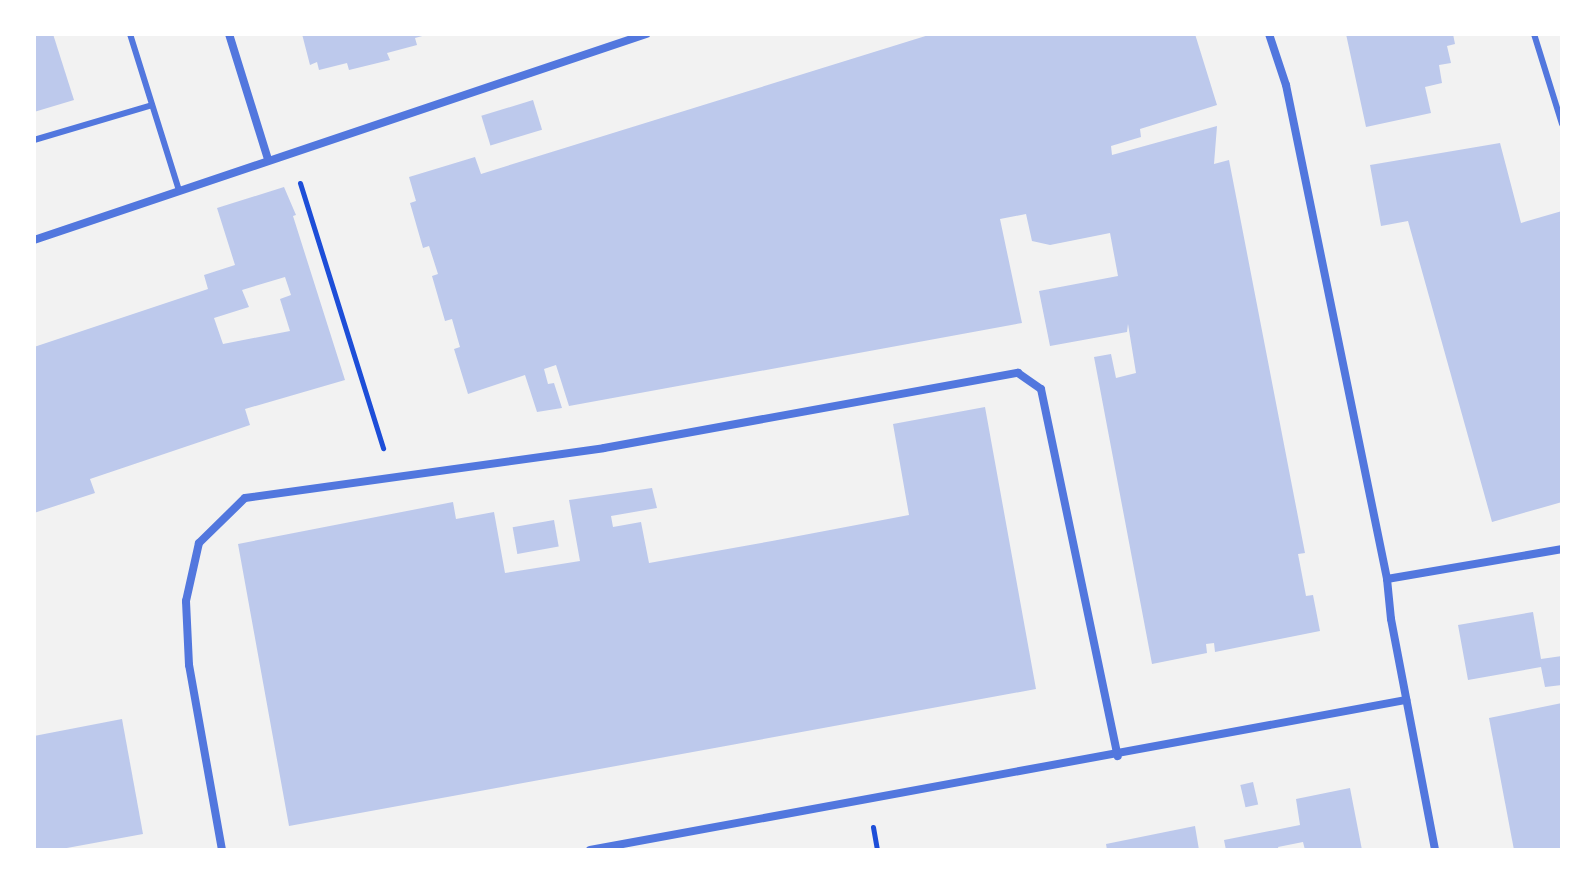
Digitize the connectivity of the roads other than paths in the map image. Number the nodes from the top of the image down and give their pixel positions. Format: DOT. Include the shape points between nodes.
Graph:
graph roads {
  1 [pos="130,34"];
  2 [pos="229,34"];
  3 [pos="646,34"];
  4 [pos="1269,34"];
  5 [pos="1534,34"];
  6 [pos="152,105"];
  7 [pos="1562,124"];
  8 [pos="34,140"];
  9 [pos="268,159"];
  10 [pos="179,190"];
  11 [pos="34,240"];
  12 [pos="1562,549"];
  13 [pos="1387,579"];
  14 [pos="1406,700"];
  15 [pos="1118,756"];
  16 [pos="222,850"];
  17 [pos="590,850"];
  18 [pos="1435,850"];
  1 -- 6 [label="lane"];
  2 -- 9 [label="street"];
  3 -- 9 [label="street"];
  4 -- 13 [label="street" via="1286,85"];
  5 -- 7 [label="lane"];
  6 -- 8 [label="lane"];
  6 -- 10 [label="lane"];
  9 -- 10 [label="street"];
  10 -- 11 [label="street"];
  12 -- 13 [label="street"];
  13 -- 14 [label="street"];
  14 -- 15 [label="street"];
  14 -- 18 [label="street"];
  15 -- 16 [label="street" via="1041,389 1018,373 604,448 245,498 199,543 186,601 189,665"];
  15 -- 17 [label="street"];
}
